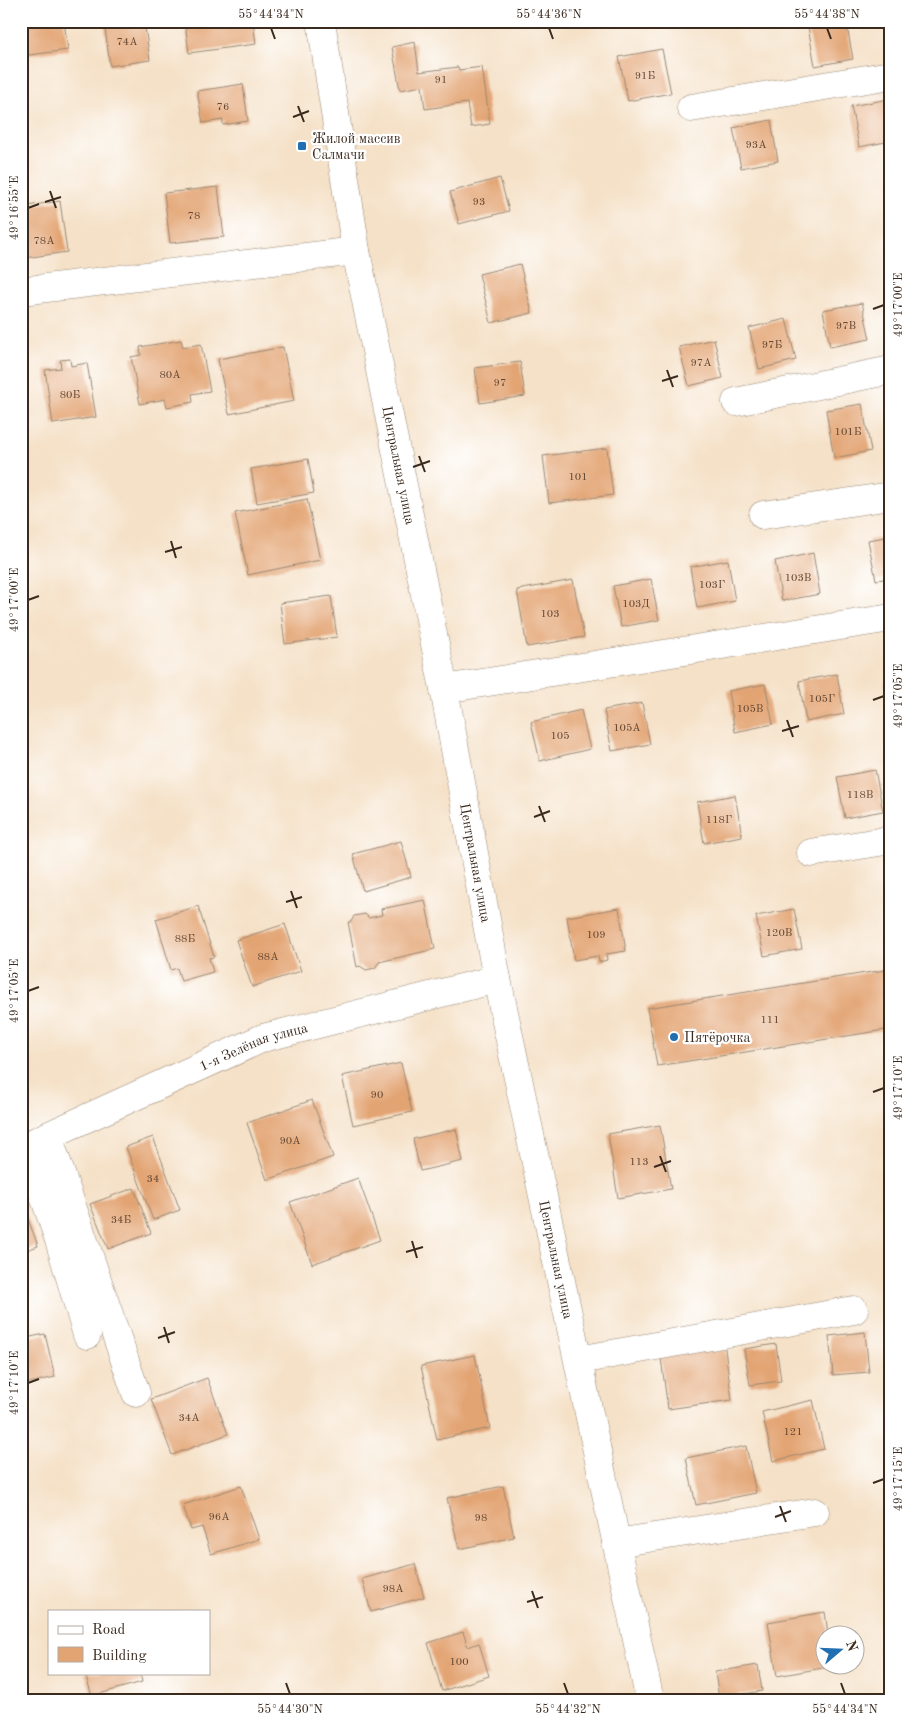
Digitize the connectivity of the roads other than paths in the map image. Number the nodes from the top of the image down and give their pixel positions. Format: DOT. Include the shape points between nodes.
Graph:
graph roads {
  1 [pos="321,21"];
  2 [pos="891,74"];
  3 [pos="690,108"];
  4 [pos="356,250"];
  5 [pos="21,292"];
  6 [pos="891,370"];
  7 [pos="736,402"];
  8 [pos="891,496"];
  9 [pos="763,515"];
  10 [pos="891,618"];
  11 [pos="444,689"];
  12 [pos="891,840"];
  13 [pos="811,853"];
  14 [pos="497,979"];
  15 [pos="32,1143"];
  16 [pos="854,1310"];
  17 [pos="87,1335"];
  18 [pos="578,1360"];
  19 [pos="136,1392"];
  20 [pos="815,1512"];
  21 [pos="616,1543"];
  22 [pos="650,1701"];
  1 -- 4 [label="street, Центральная улица"];
  2 -- 3 [label="street"];
  4 -- 5 [label="street"];
  4 -- 11 [label="street, Центральная улица"];
  6 -- 7 [label="street"];
  8 -- 9 [label="street"];
  10 -- 11 [label="street"];
  11 -- 14 [label="street, Центральная улица"];
  12 -- 13 [label="street"];
  14 -- 15 [label="street, 1-я Зелёная улица" via="263,1038"];
  14 -- 18 [label="street, Центральная улица"];
  15 -- 17 [label="street"];
  15 -- 19 [label="street"];
  16 -- 18 [label="street"];
  18 -- 21 [label="street, Центральная улица"];
  20 -- 21 [label="street"];
  21 -- 22 [label="street, Центральная улица"];
}
